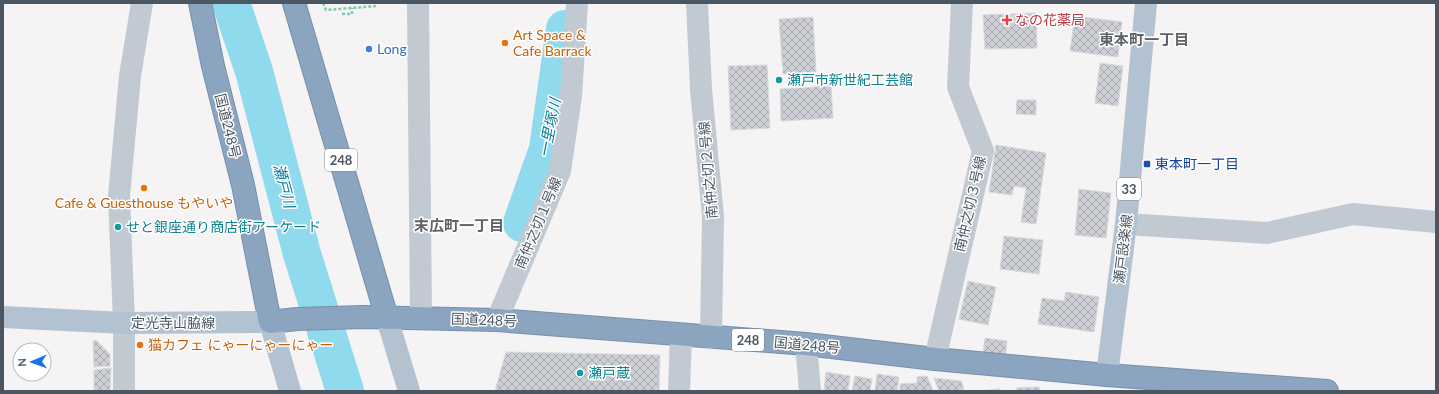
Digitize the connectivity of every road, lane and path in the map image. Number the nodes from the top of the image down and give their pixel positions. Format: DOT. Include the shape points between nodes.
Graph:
graph roads {
  1 [pos="142,3"];
  2 [pos="200,3"];
  3 [pos="294,3"];
  4 [pos="323,3"];
  5 [pos="418,3"];
  6 [pos="577,3"];
  7 [pos="697,3"];
  8 [pos="962,3"];
  9 [pos="1146,3"];
  10 [pos="376,6"];
  11 [pos="352,8"];
  12 [pos="342,14"];
  13 [pos="1436,222"];
  14 [pos="1126,224"];
  15 [pos="3,317"];
  16 [pos="387,318"];
  17 [pos="421,318"];
  18 [pos="497,320"];
  19 [pos="270,322"];
  20 [pos="124,323"];
  21 [pos="681,335"];
  22 [pos="711,338"];
  23 [pos="806,344"];
  24 [pos="934,359"];
  25 [pos="1107,383"];
  26 [pos="124,391"];
  27 [pos="290,391"];
  28 [pos="409,391"];
  29 [pos="679,391"];
  30 [pos="810,391"];
  31 [pos="1326,391"];
  1 -- 20 [label="street" via="130,76 119,196"];
  2 -- 19 [label="highway, 国道248号" via="243,185"];
  3 -- 16 [label="highway, 248"];
  4 -- 11 [label="path" via="326,10"];
  5 -- 17 [label="street"];
  6 -- 18 [label="street, 南仲之切１号線" via="571,96 560,170"];
  7 -- 22 [label="street, 南仲之切２号線" via="701,89 713,217"];
  8 -- 24 [label="street, 南仲之切３号線" via="958,87 983,151"];
  9 -- 14 [label="main road, 瀬戸設楽線 / 33"];
  10 -- 11 [label="path"];
  11 -- 12 [label="path" via="352,14"];
  13 -- 14 [label="street" via="1353,214 1267,233"];
  14 -- 25 [label="main road, 瀬戸設楽線 / 33"];
  15 -- 20 [label="main road, 定光寺山脇線"];
  16 -- 17 [label="highway, 国道248号 / 248"];
  16 -- 19 [label="highway, 国道248号 / 248" via="297,319"];
  16 -- 28 [label="main road"];
  17 -- 18 [label="highway, 国道248号 / 248"];
  18 -- 21 [label="highway, 国道248号 / 248"];
  19 -- 20 [label="main road, 定光寺山脇線"];
  19 -- 27 [label="main road"];
  20 -- 26 [label="street"];
  21 -- 22 [label="highway, 国道248号 / 248"];
  21 -- 29 [label="street"];
  22 -- 23 [label="highway, 国道248号 / 248"];
  23 -- 24 [label="highway, 国道248号 / 248"];
  23 -- 30 [label="street"];
  24 -- 25 [label="highway, 国道248号 / 248"];
  25 -- 31 [label="highway, 国道248号"];
}
